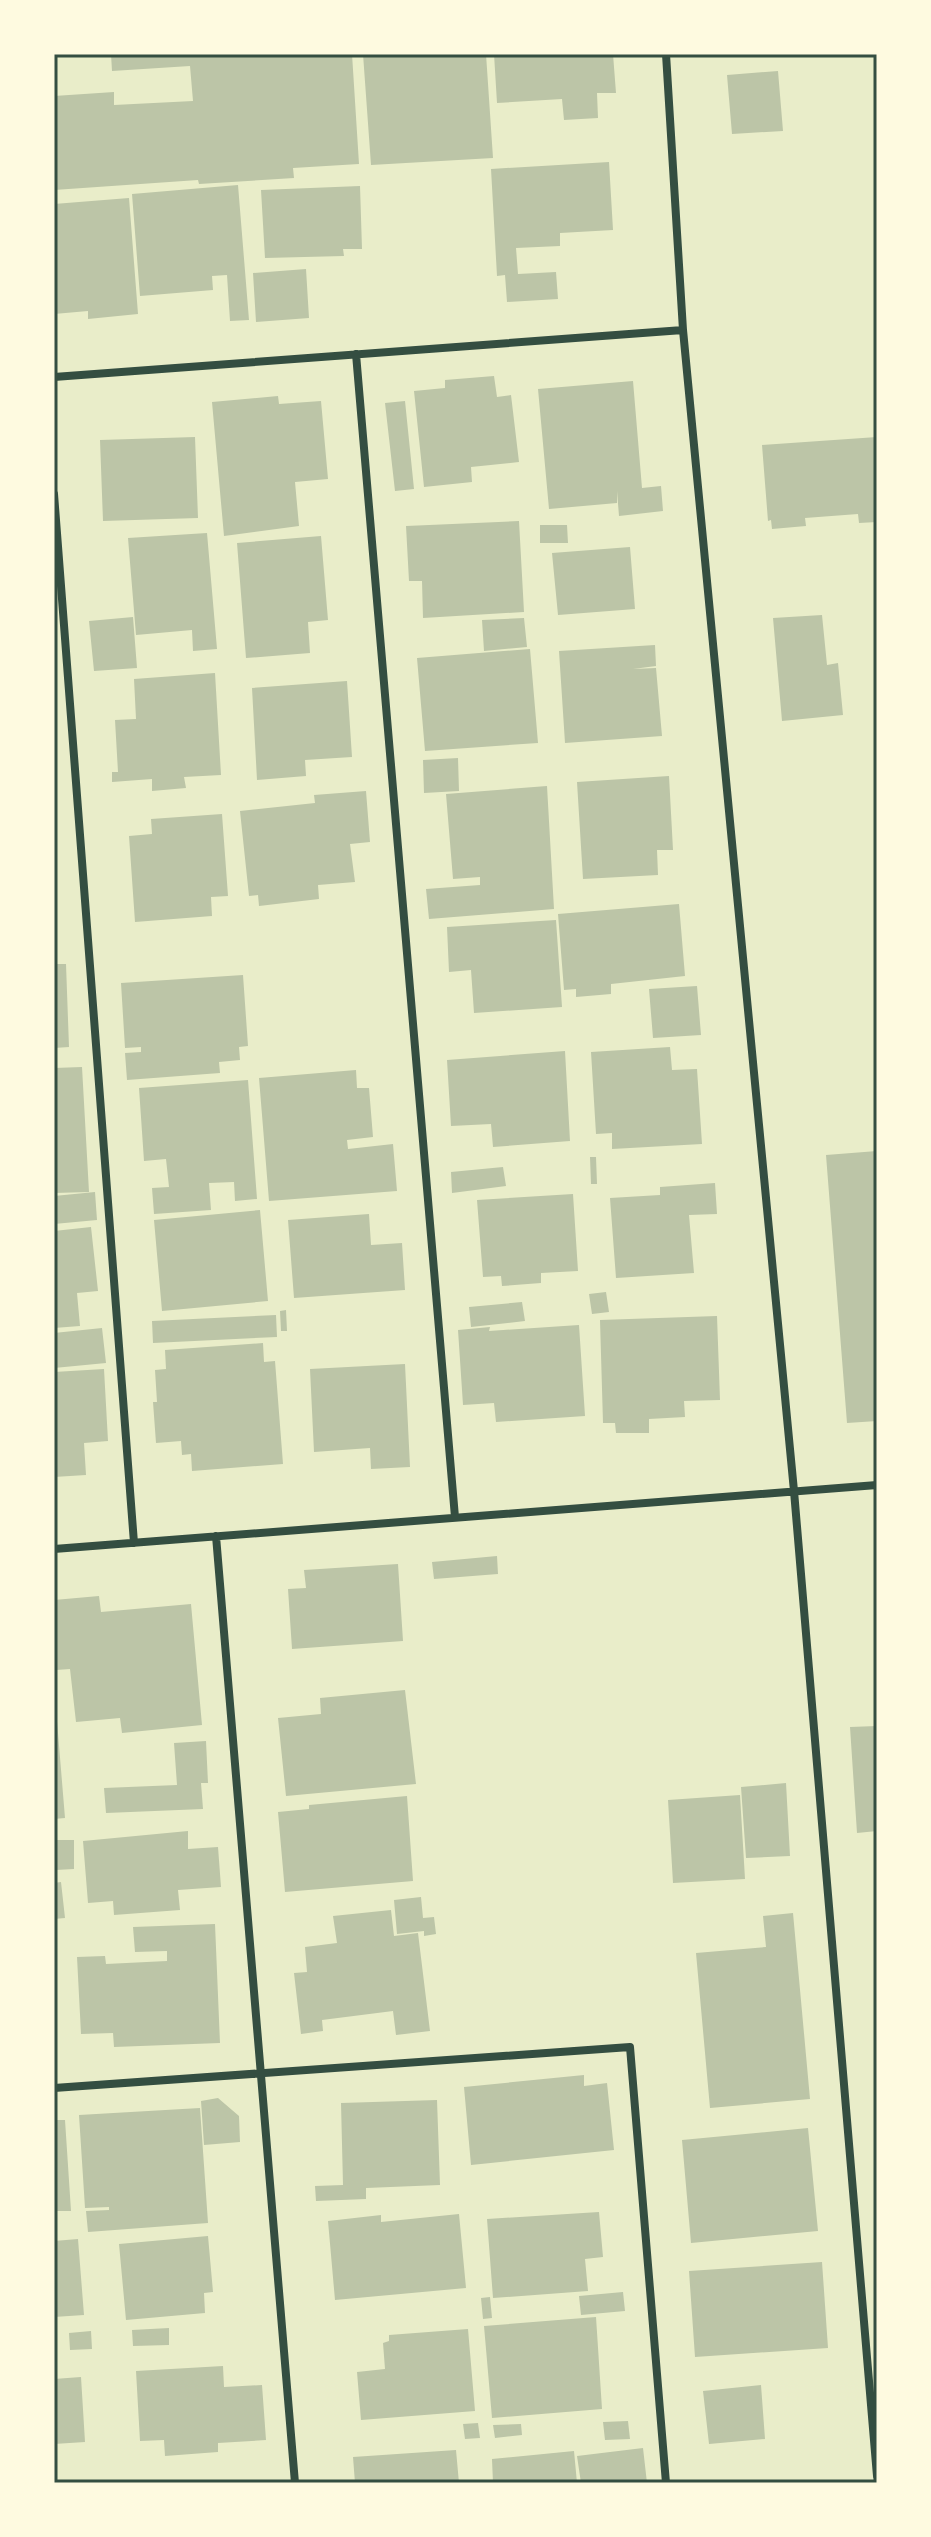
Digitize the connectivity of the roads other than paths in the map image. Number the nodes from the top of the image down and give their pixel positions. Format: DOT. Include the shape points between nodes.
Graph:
graph roads {
  1 [pos="666,54"];
  2 [pos="683,330"];
  3 [pos="356,354"];
  4 [pos="54,377"];
  5 [pos="54,494"];
  6 [pos="877,1485"];
  7 [pos="794,1491"];
  8 [pos="455,1517"];
  9 [pos="216,1536"];
  10 [pos="134,1543"];
  11 [pos="54,1549"];
  12 [pos="261,2073"];
  13 [pos="54,2088"];
  14 [pos="877,2476"];
  15 [pos="295,2483"];
  16 [pos="666,2483"];
  1 -- 2 [label="street"];
  2 -- 3 [label="street"];
  2 -- 7 [label="street"];
  3 -- 4 [label="street"];
  3 -- 8 [label="street"];
  5 -- 10 [label="street"];
  6 -- 7 [label="street"];
  7 -- 8 [label="street"];
  7 -- 14 [label="street"];
  8 -- 9 [label="street"];
  9 -- 10 [label="street"];
  9 -- 12 [label="street"];
  10 -- 11 [label="street"];
  12 -- 13 [label="street"];
  12 -- 15 [label="street"];
  12 -- 16 [label="street" via="630,2047"];
}
